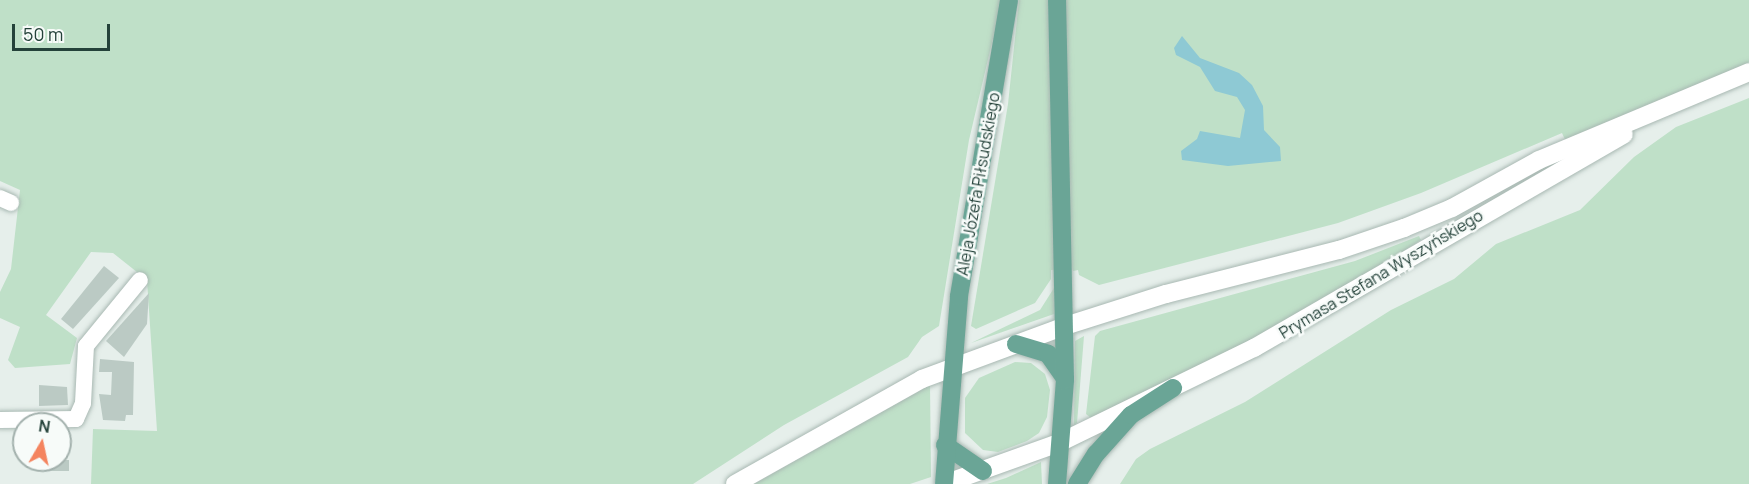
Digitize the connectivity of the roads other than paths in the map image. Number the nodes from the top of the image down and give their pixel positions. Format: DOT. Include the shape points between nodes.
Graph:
graph roads {
  1 [pos="1009,0"];
  2 [pos="1057,0"];
  3 [pos="1749,72"];
  4 [pos="1695,95"];
  5 [pos="140,280"];
  6 [pos="1065,326"];
  7 [pos="1016,344"];
  8 [pos="950,368"];
  9 [pos="1065,380"];
  10 [pos="1173,388"];
  11 [pos="0,420"];
  12 [pos="1061,442"];
  13 [pos="945,445"];
  14 [pos="983,471"];
  15 [pos="735,484"];
  16 [pos="944,484"];
  17 [pos="1057,484"];
  18 [pos="1077,484"];
  1 -- 8 [label="main road, Aleja Józefa Piłsudskiego" via="971,209"];
  2 -- 6 [label="main road"];
  3 -- 4 [label="main road, Prymasa Stefana Wyszyńskiego"];
  4 -- 6 [label="main road, Prymasa Stefana Wyszyńskiego" via="1539,160 1452,208 1371,240 1166,294"];
  4 -- 10 [label="main road, Prymasa Stefana Wyszyńskiego" via="1492,207 1307,319"];
  5 -- 11 [label="street" via="86,346 83,404 76,419"];
  6 -- 7 [label="main road, Prymasa Stefana Wyszyńskiego"];
  6 -- 9 [label="main road"];
  7 -- 8 [label="main road"];
  7 -- 9 [label="main road" via="1048,354"];
  8 -- 13 [label="main road"];
  8 -- 15 [label="main road" via="784,453"];
  9 -- 12 [label="main road"];
  10 -- 12 [label="main road, Prymasa Stefana Wyszyńskiego"];
  10 -- 18 [label="main road" via="1131,415 1096,454"];
  12 -- 14 [label="main road"];
  12 -- 17 [label="main road"];
  13 -- 14 [label="main road"];
  13 -- 16 [label="main road"];
  14 -- 16 [label="main road"];
}
